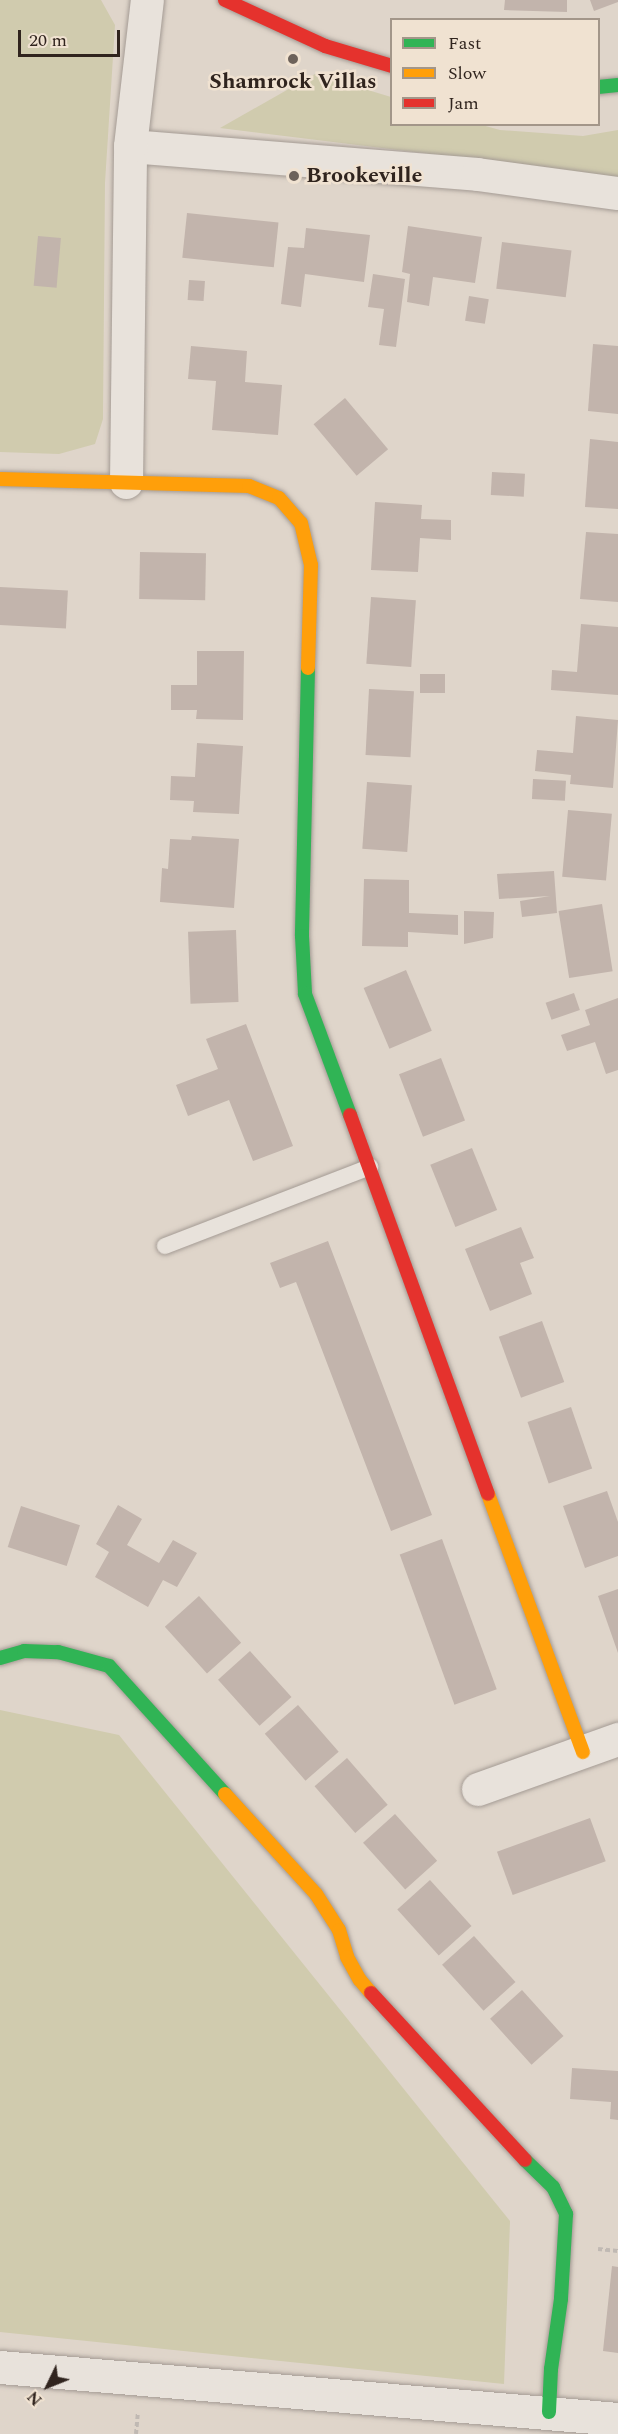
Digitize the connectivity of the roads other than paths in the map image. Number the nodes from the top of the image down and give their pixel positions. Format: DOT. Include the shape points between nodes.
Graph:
graph roads {
  1 [pos="147,0"];
  2 [pos="225,0"];
  3 [pos="390,65"];
  4 [pos="618,85"];
  5 [pos="600,87"];
  6 [pos="130,146"];
  7 [pos="618,193"];
  8 [pos="0,479"];
  9 [pos="126,482"];
  10 [pos="370,1167"];
  11 [pos="165,1246"];
  12 [pos="0,1658"];
  13 [pos="618,1739"];
  14 [pos="583,1752"];
  15 [pos="478,1789"];
  16 [pos="0,2367"];
  17 [pos="549,2412"];
  18 [pos="618,2419"];
  19 [pos="463,2420"];
  1 -- 6 [label="street"];
  2 -- 3 [label="street" via="325,45"];
  4 -- 5 [label="street"];
  6 -- 7 [label="street" via="477,174"];
  6 -- 9 [label="street"];
  8 -- 9 [label="street"];
  9 -- 10 [label="street" via="249,486 279,498 301,523 311,565 302,936 305,994"];
  10 -- 11 [label="lane"];
  10 -- 14 [label="street"];
  12 -- 17 [label="street" via="24,1651 58,1652 109,1666 316,1894 339,1930 347,1957 360,1980 514,2150 553,2187 566,2214"];
  13 -- 14 [label="street"];
  14 -- 15 [label="street"];
  16 -- 19 [label="street"];
  17 -- 18 [label="street"];
  17 -- 19 [label="street"];
}
